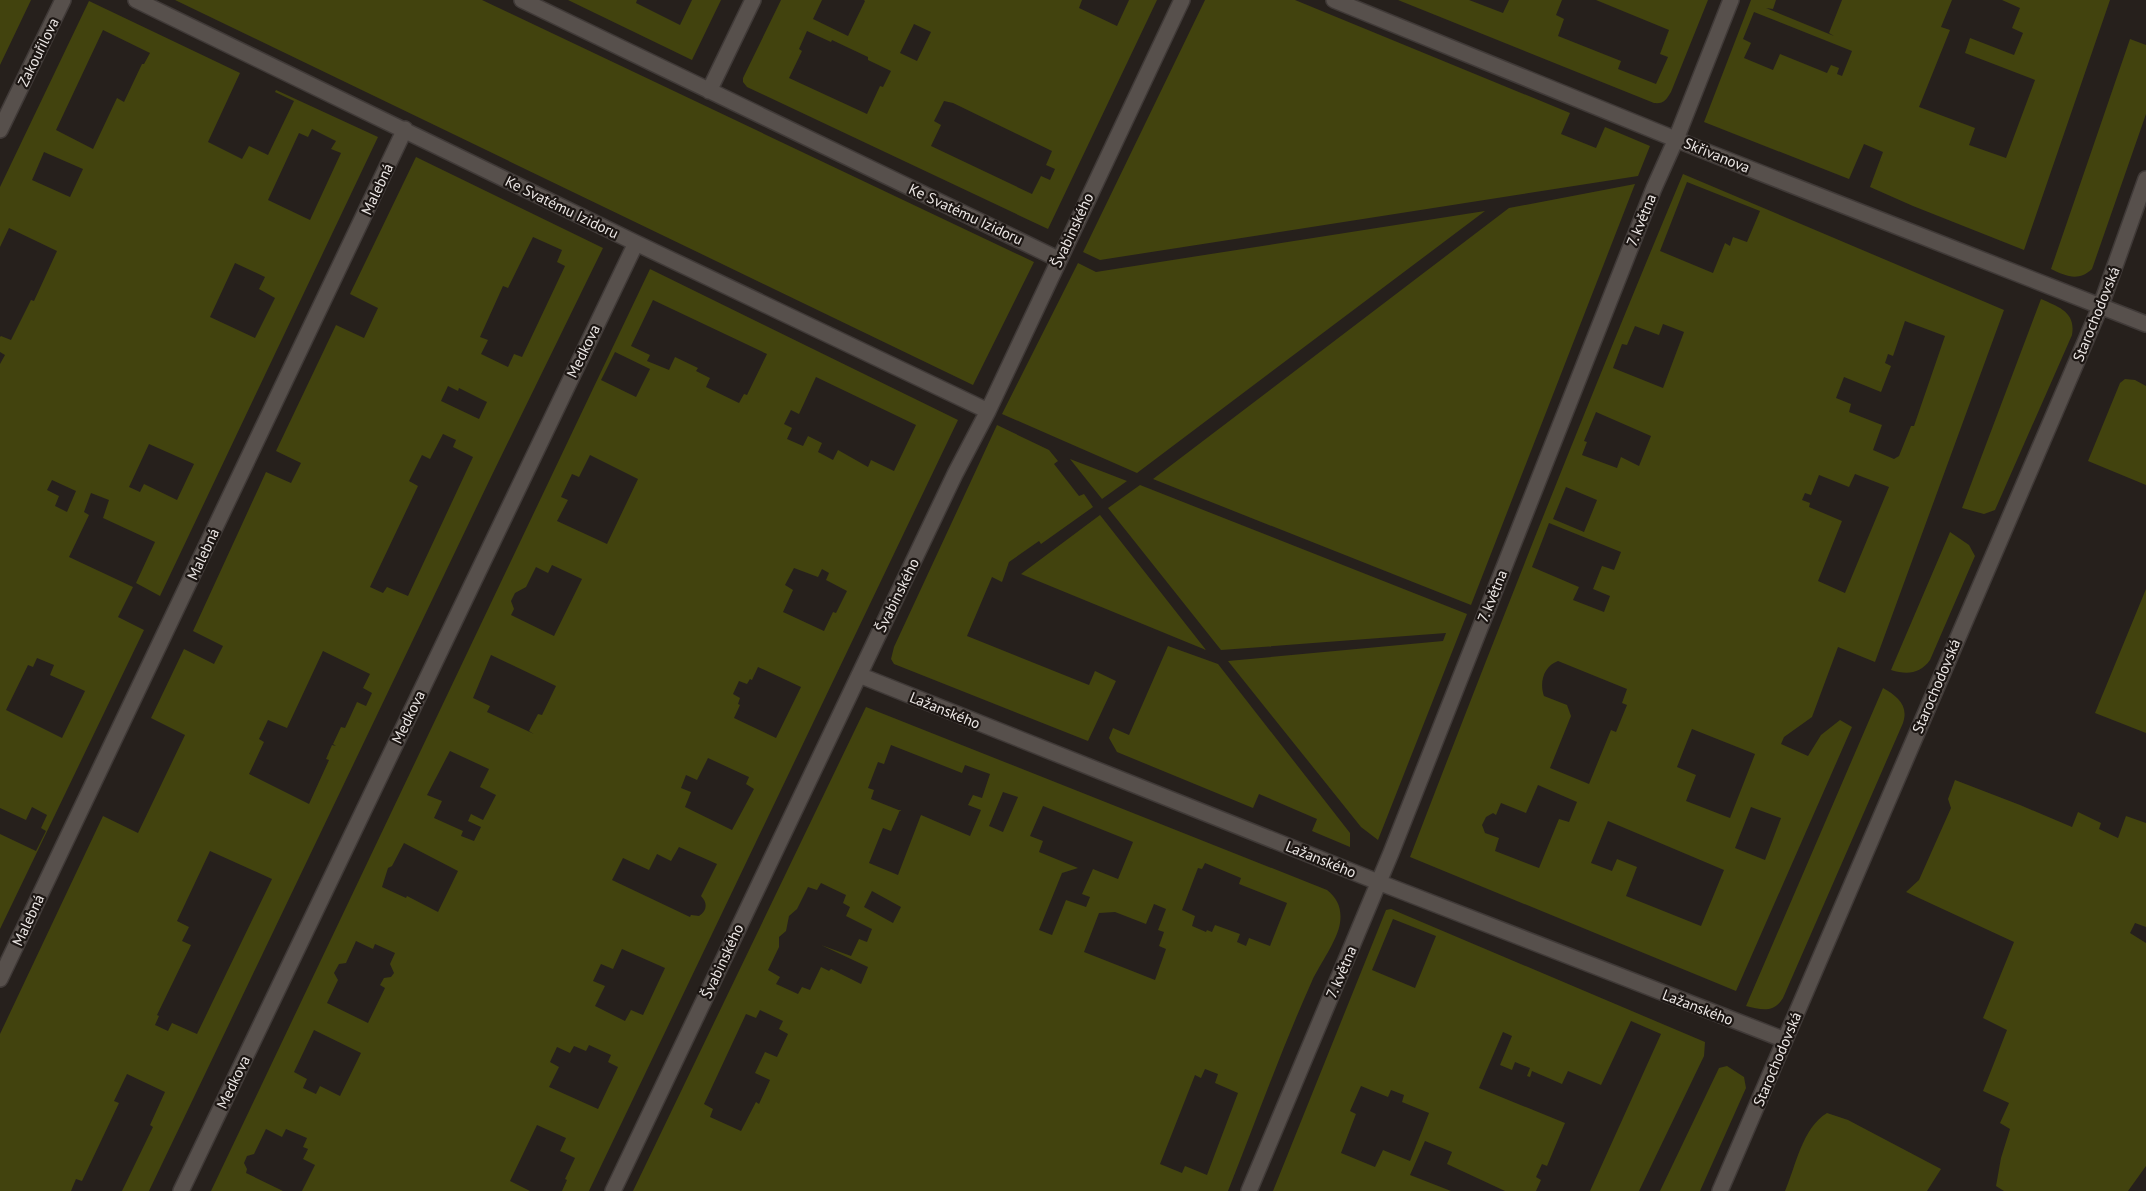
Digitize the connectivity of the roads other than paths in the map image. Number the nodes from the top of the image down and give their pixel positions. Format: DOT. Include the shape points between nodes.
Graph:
graph roads {
  1 [pos="63,0"];
  2 [pos="136,0"];
  3 [pos="522,0"];
  4 [pos="752,0"];
  5 [pos="1182,0"];
  6 [pos="1334,0"];
  7 [pos="1731,0"];
  8 [pos="709,91"];
  9 [pos="405,129"];
  10 [pos="0,130"];
  11 [pos="1676,139"];
  12 [pos="2146,179"];
  13 [pos="636,243"];
  14 [pos="1058,259"];
  15 [pos="2101,306"];
  16 [pos="2146,324"];
  17 [pos="988,411"];
  18 [pos="859,675"];
  19 [pos="1378,882"];
  20 [pos="0,979"];
  21 [pos="1785,1040"];
  22 [pos="181,1191"];
  23 [pos="613,1191"];
  24 [pos="1249,1191"];
  25 [pos="1720,1191"];
  1 -- 10 [label="street, Zakouřilova"];
  2 -- 9 [label="street, Ke Svatému Izidoru"];
  3 -- 8 [label="street, Ke Svatému Izidoru"];
  4 -- 8 [label="street"];
  5 -- 14 [label="street, Švabinského"];
  6 -- 11 [label="street, Skřivanova"];
  7 -- 11 [label="street, 7. května"];
  8 -- 14 [label="street, Ke Svatému Izidoru"];
  9 -- 13 [label="street, Ke Svatému Izidoru"];
  9 -- 20 [label="street, Malebná"];
  11 -- 15 [label="street, Skřivanova"];
  11 -- 19 [label="street, 7. května"];
  12 -- 15 [label="street, Starochodovská"];
  13 -- 17 [label="street, Ke Svatému Izidoru"];
  13 -- 22 [label="street, Medkova"];
  14 -- 17 [label="street, Švabinského"];
  15 -- 16 [label="street, Skřivanova"];
  15 -- 21 [label="street, Starochodovská"];
  17 -- 18 [label="street, Švabinského" via="954,474"];
  18 -- 19 [label="street, Lažanského"];
  18 -- 23 [label="street, Švabinského"];
  19 -- 21 [label="street, Lažanského"];
  19 -- 24 [label="street, 7. května"];
  21 -- 25 [label="street, Starochodovská"];
}
